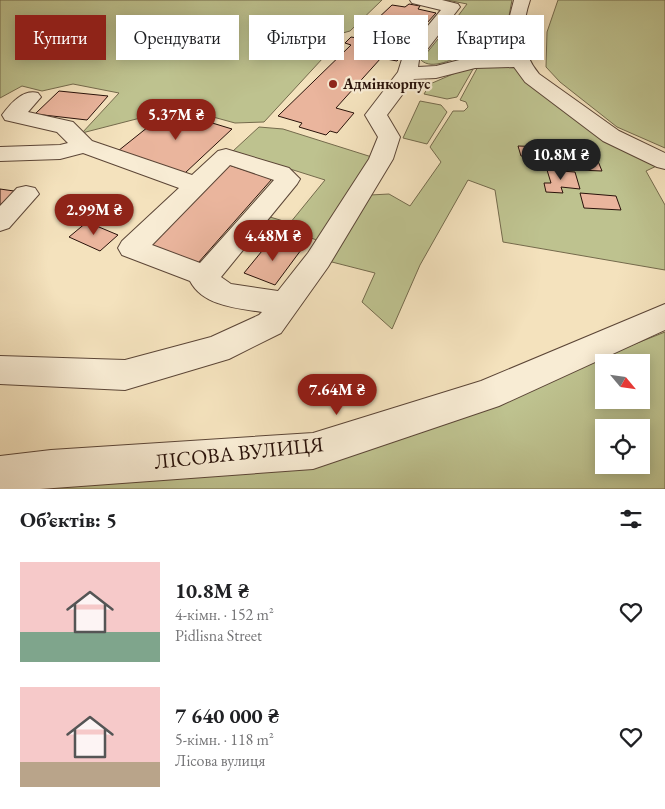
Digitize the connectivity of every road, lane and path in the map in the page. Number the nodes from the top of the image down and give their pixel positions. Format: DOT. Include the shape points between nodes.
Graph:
graph roads {
  1 [pos="418,0"];
  2 [pos="522,0"];
  3 [pos="518,61"];
  4 [pos="408,73"];
  5 [pos="31,97"];
  6 [pos="84,146"];
  7 [pos="0,154"];
  8 [pos="665,162"];
  9 [pos="196,185"];
  10 [pos="26,194"];
  11 [pos="0,222"];
  12 [pos="206,276"];
  13 [pos="285,304"];
  14 [pos="665,316"];
  15 [pos="0,370"];
  16 [pos="0,475"];
  1 -- 4 [label="street" via="452,7 410,60"];
  2 -- 3 [label="street" via="514,30"];
  3 -- 4 [label="street" via="475,62 436,72"];
  3 -- 8 [label="street" via="532,78 611,136"];
  4 -- 13 [label="street" via="376,116 389,137 381,160 318,260"];
  5 -- 6 [label="street" via="13,115 65,127"];
  6 -- 7 [label="street" via="60,152"];
  6 -- 9 [label="street"];
  9 -- 12 [label="street" via="132,248"];
  9 -- 12 [label="street" via="226,156 280,173 288,180"];
  10 -- 11 [label="street"];
  12 -- 13 [label="street" via="203,279 224,294"];
  13 -- 15 [label="street" via="270,324 218,349 125,375"];
  14 -- 16 [label="street, ЛІСОВА ВУЛИЦЯ" via="487,395 313,451"];
}
